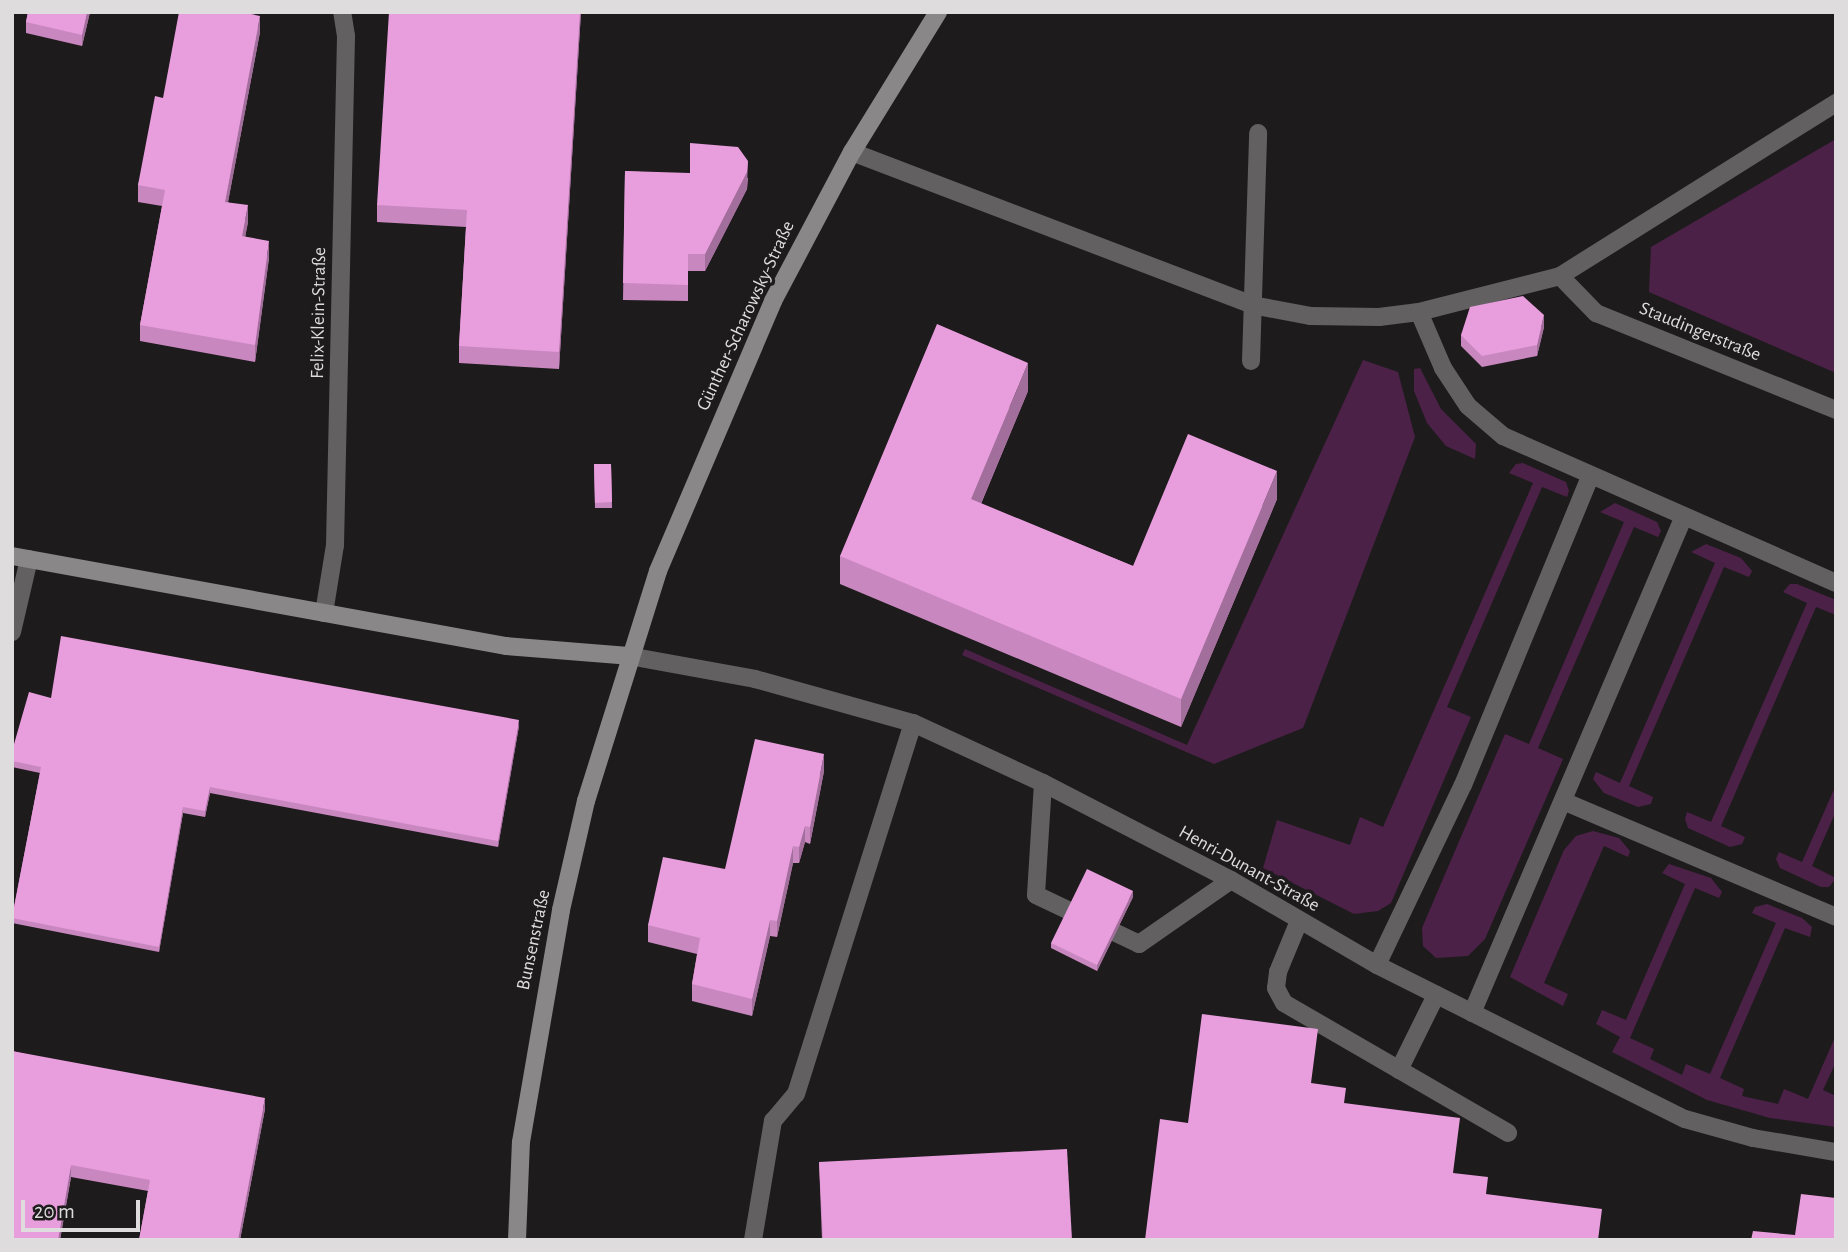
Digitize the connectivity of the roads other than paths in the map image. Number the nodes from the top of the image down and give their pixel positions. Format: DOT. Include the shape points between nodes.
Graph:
graph roads {
  1 [pos="342,12"];
  2 [pos="938,12"];
  3 [pos="1836,103"];
  4 [pos="1258,133"];
  5 [pos="852,152"];
  6 [pos="1560,276"];
  7 [pos="1252,304"];
  8 [pos="1419,312"];
  9 [pos="1251,361"];
  10 [pos="1836,410"];
  11 [pos="1591,475"];
  12 [pos="1684,516"];
  13 [pos="21,558"];
  14 [pos="1836,583"];
  15 [pos="324,613"];
  16 [pos="12,632"];
  17 [pos="629,656"];
  18 [pos="913,723"];
  19 [pos="1043,783"];
  20 [pos="1563,801"];
  21 [pos="1231,880"];
  22 [pos="1836,917"];
  23 [pos="1299,921"];
  24 [pos="1377,965"];
  25 [pos="1436,995"];
  26 [pos="1472,1013"];
  27 [pos="1399,1070"];
  28 [pos="1508,1133"];
  29 [pos="1836,1152"];
  30 [pos="517,1240"];
  31 [pos="753,1240"];
  1 -- 15 [label="street, Felix-Klein-Straße" via="346,36 335,545"];
  2 -- 5 [label="street, Günther-Scharowsky-Straße"];
  3 -- 6 [label="street"];
  4 -- 7 [label="street"];
  5 -- 7 [label="street"];
  5 -- 17 [label="street, Günther-Scharowsky-Straße" via="735,384 679,513"];
  6 -- 8 [label="street"];
  6 -- 10 [label="street, Staudingerstraße" via="1596,313"];
  7 -- 8 [label="street" via="1310,316"];
  7 -- 9 [label="street"];
  8 -- 11 [label="street" via="1443,368 1468,406 1503,436"];
  11 -- 12 [label="street"];
  11 -- 24 [label="street" via="1463,785"];
  12 -- 14 [label="street"];
  12 -- 20 [label="street"];
  13 -- 15 [label="street"];
  13 -- 16 [label="street"];
  15 -- 17 [label="street" via="506,646"];
  17 -- 18 [label="street, Henri-Dunant-Straße" via="716,670"];
  17 -- 30 [label="street, Bunsenstraße" via="586,801 543,997 521,1142"];
  18 -- 19 [label="street, Henri-Dunant-Straße"];
  18 -- 31 [label="street" via="796,1094 773,1121"];
  19 -- 21 [label="street, Henri-Dunant-Straße"];
  19 -- 21 [label="street" via="1036,895 1139,944"];
  20 -- 22 [label="street"];
  20 -- 26 [label="street"];
  21 -- 23 [label="street, Henri-Dunant-Straße"];
  23 -- 24 [label="street, Henri-Dunant-Straße"];
  23 -- 27 [label="street" via="1278,972 1276,988 1284,1003"];
  24 -- 25 [label="street, Henri-Dunant-Straße"];
  25 -- 26 [label="street, Henri-Dunant-Straße"];
  25 -- 27 [label="street"];
  26 -- 29 [label="street, Henri-Dunant-Straße" via="1685,1119 1753,1138"];
  27 -- 28 [label="street"];
}
